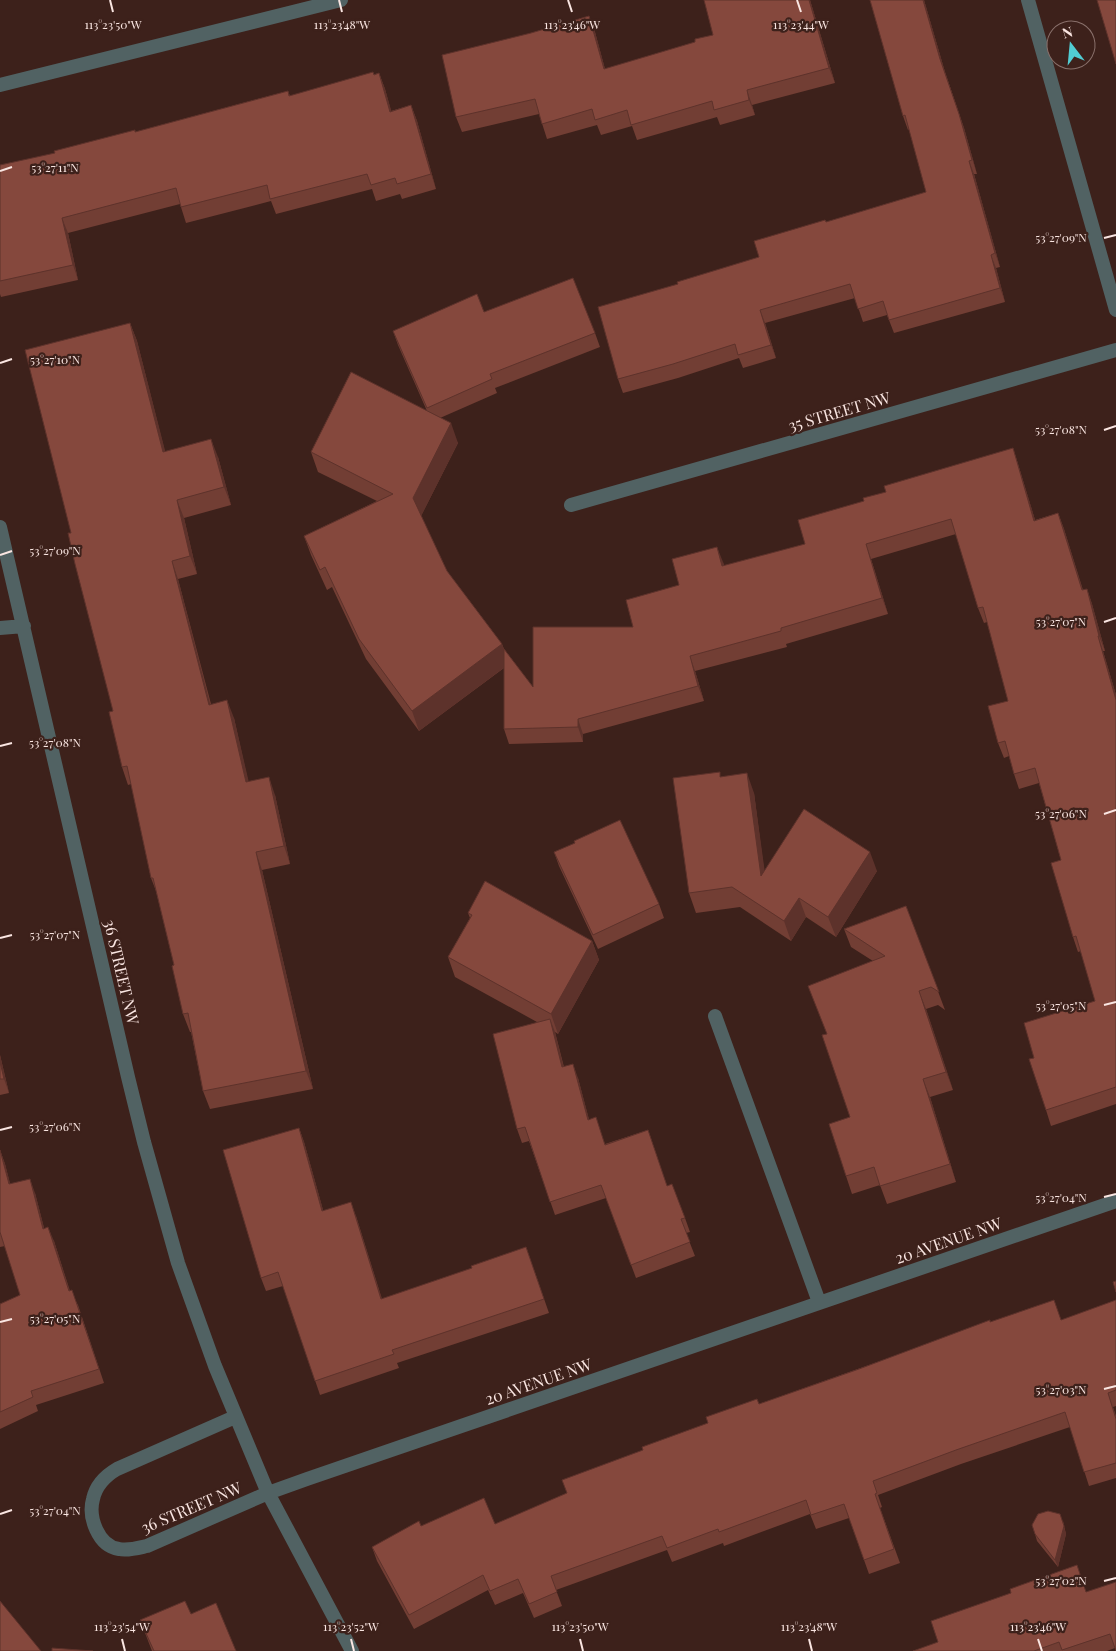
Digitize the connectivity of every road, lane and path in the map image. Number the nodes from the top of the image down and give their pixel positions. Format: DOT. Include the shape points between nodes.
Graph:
graph roads {
  1 [pos="341,0"];
  2 [pos="1028,0"];
  3 [pos="0,85"];
  4 [pos="1116,310"];
  5 [pos="1116,350"];
  6 [pos="571,505"];
  7 [pos="0,527"];
  8 [pos="24,626"];
  9 [pos="0,628"];
  10 [pos="715,1016"];
  11 [pos="1116,1201"];
  12 [pos="819,1302"];
  13 [pos="235,1417"];
  14 [pos="268,1493"];
  15 [pos="352,1651"];
  1 -- 3 [label="street"];
  2 -- 4 [label="street"];
  5 -- 6 [label="street, 35 STREET NW"];
  7 -- 8 [label="street, 36 STREET NW"];
  8 -- 9 [label="street"];
  8 -- 13 [label="street, 36 STREET NW" via="147,1152 178,1263"];
  10 -- 12 [label="street"];
  11 -- 12 [label="street, 20 AVENUE NW"];
  12 -- 14 [label="street, 20 AVENUE NW"];
  13 -- 14 [label="street, 36 STREET NW"];
  13 -- 14 [label="street, 36 STREET NW" via="105,1476 93,1499 98,1535 118,1549 147,1546"];
  14 -- 15 [label="street, 36 STREET NW"];
}
